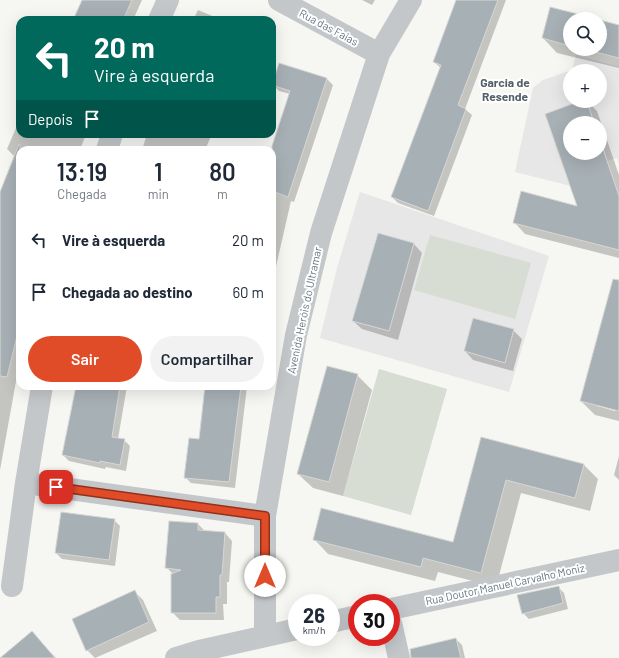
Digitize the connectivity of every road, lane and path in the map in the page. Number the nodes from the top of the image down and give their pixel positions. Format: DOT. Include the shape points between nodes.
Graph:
graph roads {
  1 [pos="168,0"];
  2 [pos="279,0"];
  3 [pos="411,0"];
  4 [pos="161,16"];
  5 [pos="379,54"];
  6 [pos="41,390"];
  7 [pos="26,483"];
  8 [pos="265,516"];
  9 [pos="619,560"];
  10 [pos="12,586"];
  11 [pos="400,607"];
  12 [pos="288,631"];
  13 [pos="265,636"];
  14 [pos="396,646"];
  15 [pos="176,658"];
  16 [pos="399,658"];
  1 -- 4 [label="street"];
  2 -- 5 [label="street, Rua das Faias"];
  3 -- 5 [label="street, Avenida Heróis do Ultramar"];
  5 -- 8 [label="street, Avenida Heróis do Ultramar" via="315,255 296,335"];
  6 -- 7 [label="street"];
  7 -- 8 [label="street"];
  7 -- 10 [label="street"];
  8 -- 13 [label="street, Avenida Heróis do Ultramar"];
  9 -- 11 [label="street, Rua Doutor Manuel Carvalho Moniz"];
  12 -- 13 [label="street"];
  13 -- 15 [label="street"];
  14 -- 16 [label="street"];
}
